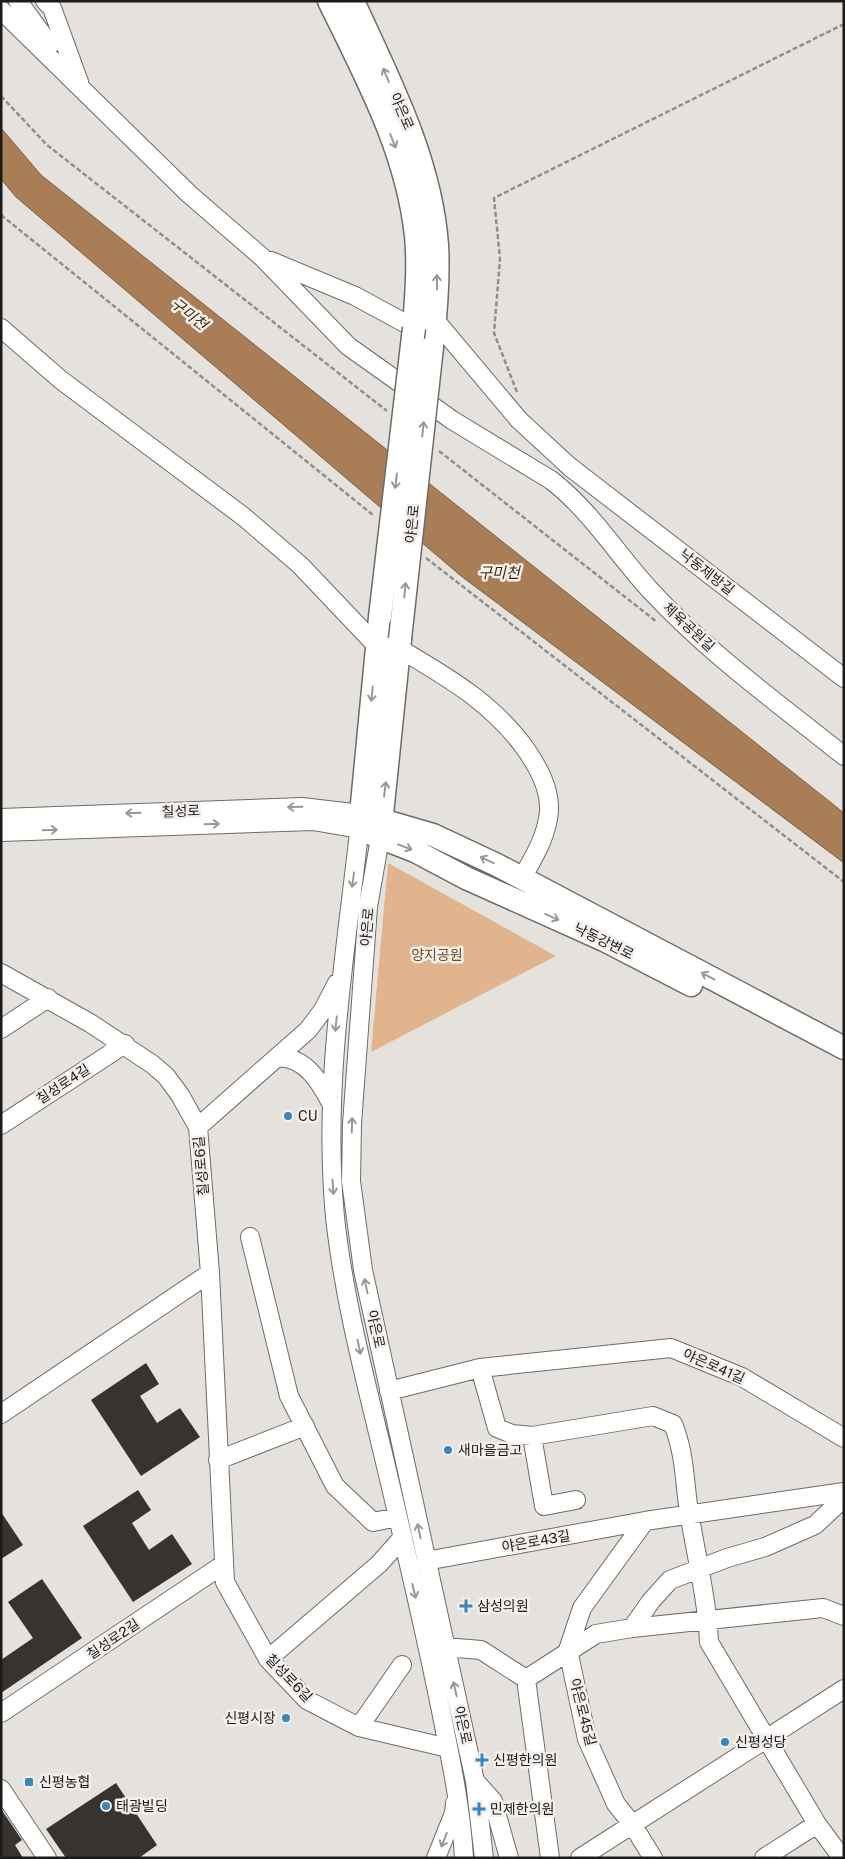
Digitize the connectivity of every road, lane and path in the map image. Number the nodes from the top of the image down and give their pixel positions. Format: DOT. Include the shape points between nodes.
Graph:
graph roads {
  1 [pos="18,1"];
  2 [pos="46,1"];
  3 [pos="329,1"];
  4 [pos="353,1"];
  5 [pos="1,10"];
  6 [pos="844,24"];
  7 [pos="81,87"];
  8 [pos="263,258"];
  9 [pos="435,320"];
  10 [pos="1,328"];
  11 [pos="414,328"];
  12 [pos="518,394"];
  13 [pos="570,467"];
  14 [pos="551,480"];
  15 [pos="400,644"];
  16 [pos="377,646"];
  17 [pos="844,678"];
  18 [pos="844,756"];
  19 [pos="1,818"];
  20 [pos="367,827"];
  21 [pos="1,832"];
  22 [pos="522,878"];
  23 [pos="1,973"];
  24 [pos="341,976"];
  25 [pos="48,998"];
  26 [pos="1,1029"];
  27 [pos="125,1044"];
  28 [pos="844,1048"];
  29 [pos="277,1057"];
  30 [pos="844,1064"];
  31 [pos="331,1103"];
  32 [pos="1,1124"];
  33 [pos="198,1127"];
  34 [pos="250,1237"];
  35 [pos="210,1273"];
  36 [pos="480,1368"];
  37 [pos="389,1391"];
  38 [pos="1,1414"];
  39 [pos="305,1426"];
  40 [pos="532,1436"];
  41 [pos="844,1438"];
  42 [pos="218,1460"];
  43 [pos="844,1492"];
  44 [pos="844,1498"];
  45 [pos="576,1500"];
  46 [pos="689,1516"];
  47 [pos="398,1517"];
  48 [pos="645,1521"];
  49 [pos="403,1537"];
  50 [pos="426,1561"];
  51 [pos="224,1564"];
  52 [pos="700,1568"];
  53 [pos="844,1616"];
  54 [pos="708,1622"];
  55 [pos="632,1628"];
  56 [pos="445,1647"];
  57 [pos="568,1650"];
  58 [pos="268,1659"];
  59 [pos="402,1665"];
  60 [pos="526,1679"];
  61 [pos="844,1689"];
  62 [pos="1,1713"];
  63 [pos="359,1727"];
  64 [pos="765,1738"];
  65 [pos="448,1748"];
  66 [pos="475,1781"];
  67 [pos="1,1788"];
  68 [pos="457,1788"];
  69 [pos="632,1824"];
  70 [pos="817,1824"];
  71 [pos="47,1858"];
  72 [pos="436,1858"];
  73 [pos="464,1858"];
  74 [pos="484,1858"];
  75 [pos="509,1858"];
  76 [pos="550,1858"];
  77 [pos="580,1858"];
  78 [pos="653,1858"];
  79 [pos="764,1858"];
  80 [pos="842,1858"];
  1 -- 7 [label="street"];
  2 -- 7 [label="street" via="52,8"];
  3 -- 11 [label="main road, 야은로, one-way" via="379,104 409,191 416,237"];
  9 -- 4 [label="main road, 야은로, one-way" via="437,244 430,197 412,135"];
  5 -- 7 [label="street"];
  6 -- 12 [label="path" via="494,198 500,259 494,333"];
  7 -- 8 [label="street" via="189,194"];
  8 -- 11 [label="street" via="355,296"];
  8 -- 14 [label="street, 체육공원길" via="330,328 377,368 452,420"];
  9 -- 13 [label="street, 낙동제방길" via="519,420"];
  15 -- 9 [label="main road, 야은로, one-way, bridge"];
  10 -- 16 [label="street" via="61,380 251,523 300,565"];
  11 -- 16 [label="main road, 야은로, one-way, bridge"];
  13 -- 14 [label="street"];
  13 -- 17 [label="street, 낙동제방길"];
  14 -- 18 [label="street, 체육공원길" via="587,512 650,590 703,642"];
  20 -- 15 [label="main road, 야은로, one-way"];
  15 -- 22 [label="street" via="488,706 503,720 537,766 545,783 549,810 540,844"];
  16 -- 20 [label="main road, 야은로, one-way"];
  20 -- 19 [label="street, 칠성로, one-way" via="302,807"];
  21 -- 20 [label="street, 칠성로, one-way" via="313,821"];
  22 -- 20 [label="main road, 낙동강변로, one-way" via="433,835"];
  20 -- 24 [label="street, 야은로, one-way"];
  20 -- 30 [label="main road, 낙동강변로, one-way" via="475,882 604,940"];
  37 -- 20 [label="street, 야은로, one-way" via="363,1270 351,1181 352,1124 368,907"];
  28 -- 22 [label="main road, 낙동강변로, one-way"];
  23 -- 25 [label="street, 칠성로6길"];
  24 -- 29 [label="street" via="308,1030"];
  24 -- 31 [label="street, 야은로, one-way"];
  25 -- 26 [label="street"];
  25 -- 27 [label="street, 칠성로6길"];
  27 -- 32 [label="street, 칠성로4길"];
  27 -- 33 [label="street, 칠성로6길" via="166,1076"];
  29 -- 31 [label="street" via="288,1057 314,1074"];
  29 -- 33 [label="street"];
  31 -- 47 [label="street, 야은로, one-way" via="331,1156 345,1284"];
  33 -- 35 [label="street, 칠성로6길"];
  34 -- 39 [label="street" via="289,1396"];
  35 -- 38 [label="street"];
  35 -- 42 [label="street, 칠성로6길"];
  36 -- 37 [label="street, 야은로41길"];
  36 -- 40 [label="street" via="497,1428 512,1434"];
  36 -- 41 [label="street, 야은로41길" via="671,1348 742,1377"];
  50 -- 37 [label="street, 야은로, one-way"];
  39 -- 42 [label="street"];
  39 -- 47 [label="street" via="335,1486 373,1522"];
  40 -- 45 [label="street" via="544,1506"];
  40 -- 46 [label="street" via="653,1416 674,1424 682,1446"];
  42 -- 51 [label="street, 칠성로6길"];
  43 -- 46 [label="street, 야은로43길"];
  44 -- 52 [label="street" via="815,1525 765,1547"];
  46 -- 48 [label="street, 야은로43길"];
  46 -- 52 [label="street"];
  47 -- 49 [label="street, 야은로"];
  48 -- 50 [label="street, 야은로43길"];
  48 -- 57 [label="street" via="582,1608"];
  49 -- 58 [label="street" via="379,1564"];
  49 -- 65 [label="street, 야은로, one-way"];
  50 -- 56 [label="street, 야은로"];
  51 -- 58 [label="street, 칠성로6길" via="225,1582"];
  51 -- 62 [label="street, 칠성로2길"];
  52 -- 54 [label="street"];
  52 -- 55 [label="street" via="670,1580"];
  53 -- 54 [label="street" via="823,1608"];
  54 -- 55 [label="street"];
  54 -- 64 [label="street" via="708,1642"];
  55 -- 57 [label="street" via="596,1634"];
  56 -- 60 [label="street" via="481,1650"];
  66 -- 56 [label="street, 야은로, one-way"];
  57 -- 60 [label="street"];
  57 -- 69 [label="street, 야은로45길" via="587,1739 616,1804"];
  58 -- 63 [label="street, 칠성로6길" via="306,1700"];
  59 -- 63 [label="street"];
  60 -- 76 [label="street"];
  61 -- 64 [label="street"];
  63 -- 65 [label="street, 칠성로6길"];
  64 -- 69 [label="street"];
  64 -- 70 [label="street"];
  65 -- 68 [label="street, 야은로"];
  66 -- 74 [label="street, 야은로"];
  66 -- 75 [label="street" via="493,1801"];
  67 -- 71 [label="street"];
  68 -- 72 [label="street, one-way" via="454,1813"];
  68 -- 73 [label="street, 야은로"];
  69 -- 77 [label="street"];
  69 -- 78 [label="street, 야은로45길"];
  70 -- 79 [label="street"];
  70 -- 80 [label="street"];
}
